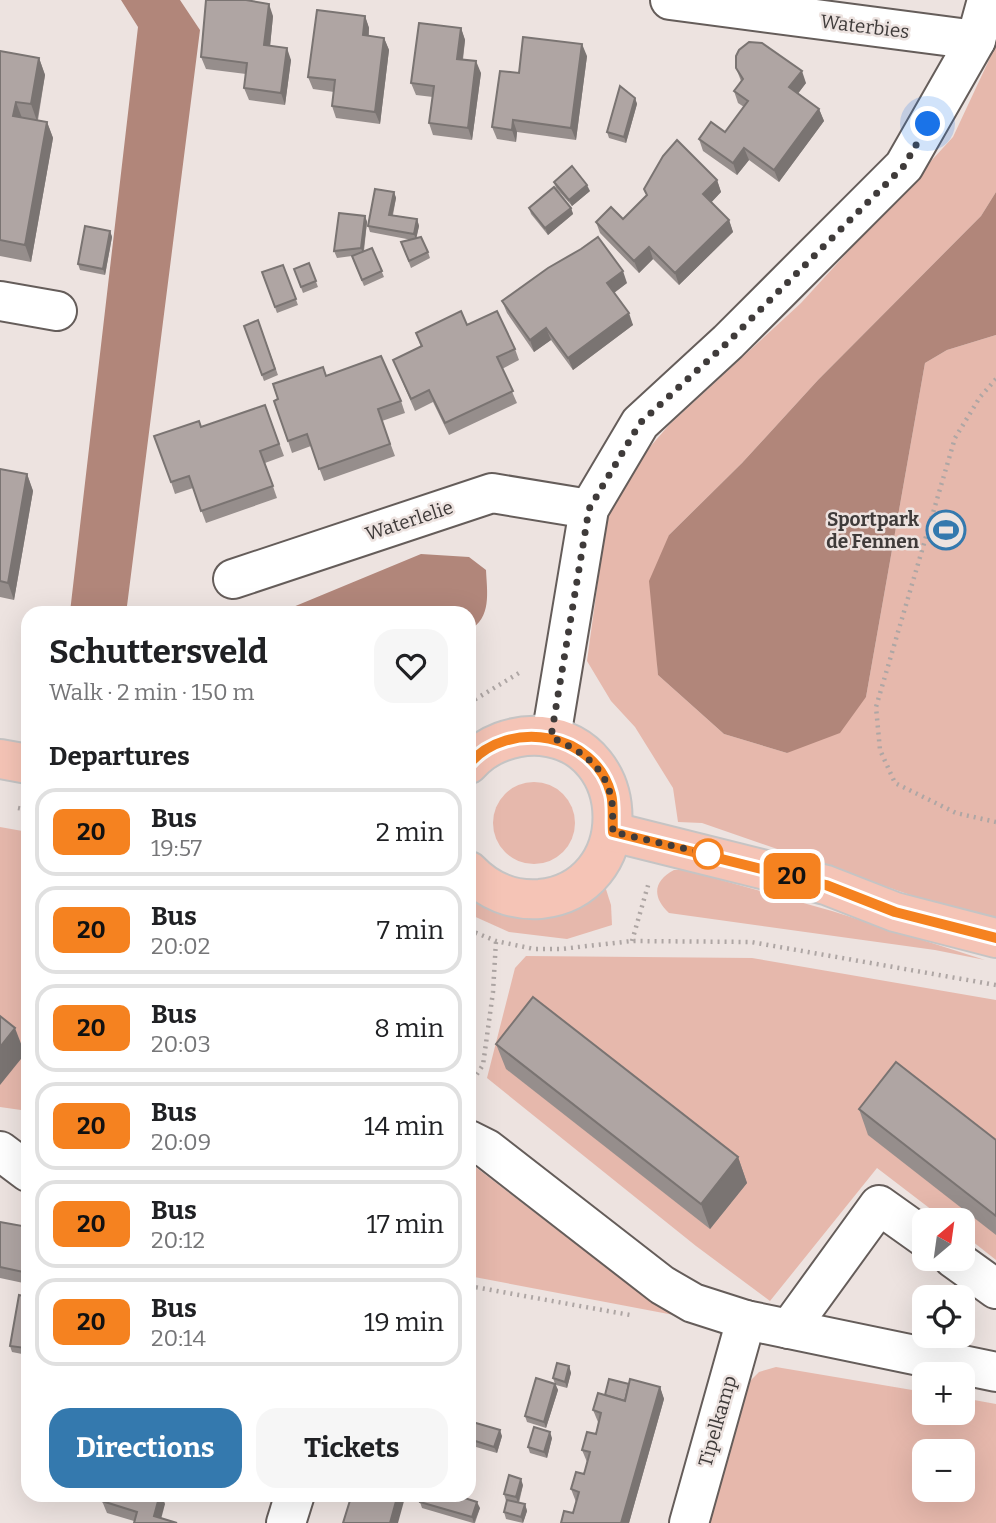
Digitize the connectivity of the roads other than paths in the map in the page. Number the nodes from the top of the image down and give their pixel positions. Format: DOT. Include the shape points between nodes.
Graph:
graph roads {
  1 [pos="670,0"];
  2 [pos="987,0"];
  3 [pos="976,40"];
  4 [pos="0,301"];
  5 [pos="57,311"];
  6 [pos="589,509"];
  7 [pos="233,579"];
  8 [pos="551,737"];
  9 [pos="0,759"];
  10 [pos="476,759"];
  11 [pos="21,763"];
  12 [pos="613,832"];
  13 [pos="476,876"];
  14 [pos="996,939"];
  15 [pos="476,1144"];
  16 [pos="0,1151"];
  17 [pos="21,1166"];
  18 [pos="0,1177"];
  19 [pos="21,1182"];
  20 [pos="912,1228"];
  21 [pos="971,1271"];
  22 [pos="996,1289"];
  23 [pos="746,1320"];
  24 [pos="789,1329"];
  25 [pos="996,1372"];
  26 [pos="293,1502"];
  27 [pos="286,1523"];
  28 [pos="689,1523"];
  1 -- 3 [label="street, Waterbies"];
  2 -- 3 [label="street"];
  3 -- 6 [label="street" via="904,166 640,423"];
  4 -- 5 [label="street"];
  6 -- 7 [label="street, Waterlelie" via="492,493"];
  6 -- 8 [label="street"];
  8 -- 10 [label="main road" via="527,735 496,743"];
  8 -- 12 [label="main road" via="579,750 596,766 611,793"];
  9 -- 11 [label="main road"];
  12 -- 13 [label="main road" via="601,864 575,888 554,897 526,900 503,895"];
  12 -- 14 [label="main road" via="826,885 895,912"];
  15 -- 23 [label="street" via="662,1285 693,1303"];
  16 -- 17 [label="street"];
  18 -- 19 [label="street"];
  20 -- 24 [label="street" via="879,1205"];
  21 -- 22 [label="street"];
  23 -- 24 [label="street"];
  23 -- 28 [label="street, Tipelkamp"];
  24 -- 25 [label="street"];
  26 -- 27 [label="street"];
}
